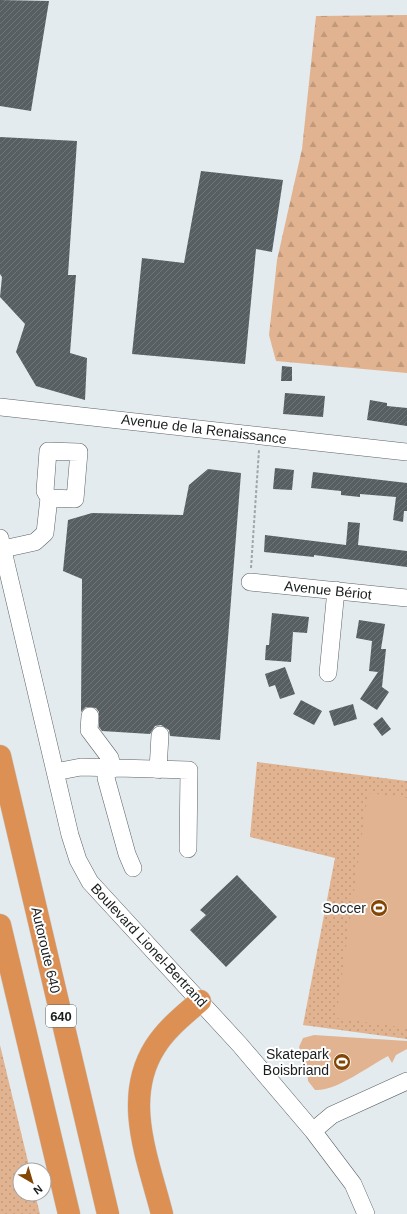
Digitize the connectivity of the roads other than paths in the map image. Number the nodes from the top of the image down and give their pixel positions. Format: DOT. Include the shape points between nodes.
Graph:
graph roads {
  1 [pos="0,407"];
  2 [pos="407,452"];
  3 [pos="49,498"];
  4 [pos="1,544"];
  5 [pos="250,582"];
  6 [pos="336,590"];
  7 [pos="407,598"];
  8 [pos="328,673"];
  9 [pos="90,716"];
  10 [pos="160,735"];
  11 [pos="0,756"];
  12 [pos="110,769"];
  13 [pos="158,770"];
  14 [pos="55,772"];
  15 [pos="188,848"];
  16 [pos="133,868"];
  17 [pos="0,925"];
  18 [pos="200,1001"];
  19 [pos="407,1081"];
  20 [pos="313,1131"];
  21 [pos="100,1181"];
  22 [pos="69,1214"];
  23 [pos="108,1214"];
  24 [pos="114,1214"];
  25 [pos="162,1214"];
  26 [pos="366,1214"];
  1 -- 2 [label="street, Avenue de la Renaissance"];
  3 -- 4 [label="street" via="47,528 43,537 35,542"];
  4 -- 14 [label="street, Boulevard Lionel-Bertrand"];
  5 -- 6 [label="street, Avenue Bériot"];
  6 -- 7 [label="street, Avenue Bériot"];
  6 -- 8 [label="street"];
  9 -- 12 [label="street" via="89,730 110,758"];
  10 -- 13 [label="street"];
  11 -- 21 [label="highway, Autoroute 640 / 640"];
  12 -- 13 [label="street"];
  12 -- 14 [label="street" via="81,767"];
  12 -- 16 [label="street" via="106,778"];
  13 -- 15 [label="street" via="189,770"];
  14 -- 18 [label="street, Boulevard Lionel-Bertrand" via="72,840 84,873 110,906"];
  17 -- 22 [label="highway"];
  18 -- 20 [label="street, Boulevard Lionel-Bertrand"];
  18 -- 25 [label="highway" via="156,1046 144,1068 139,1088 139,1120"];
  19 -- 20 [label="street" via="332,1116"];
  20 -- 26 [label="street, Boulevard Lionel-Bertrand" via="353,1184"];
  21 -- 23 [label="highway, Autoroute 640 / 640"];
  21 -- 24 [label="highway"];
}
